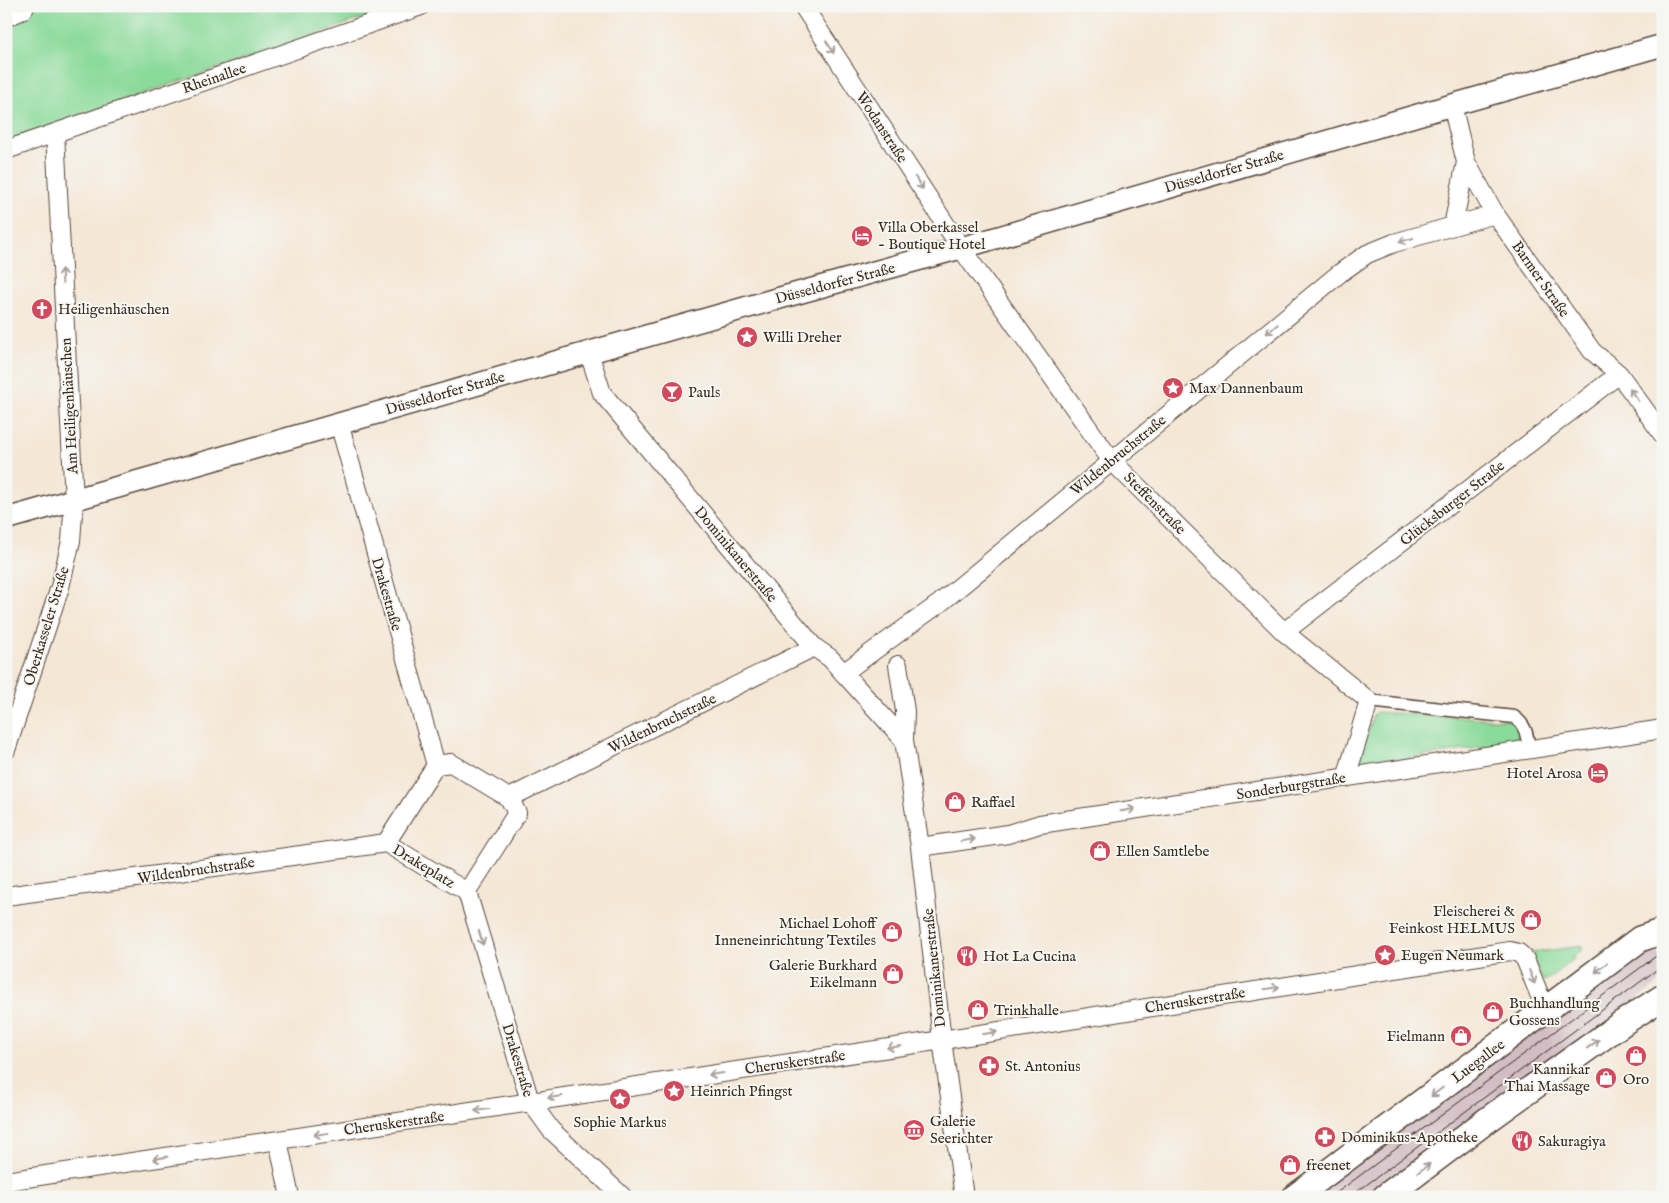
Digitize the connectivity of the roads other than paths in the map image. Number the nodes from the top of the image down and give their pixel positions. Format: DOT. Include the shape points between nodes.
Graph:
graph roads {
  1 [pos="20,6"];
  2 [pos="421,6"];
  3 [pos="803,6"];
  4 [pos="6,12"];
  5 [pos="1663,45"];
  6 [pos="1452,105"];
  7 [pos="55,133"];
  8 [pos="6,150"];
  9 [pos="1466,162"];
  10 [pos="1496,214"];
  11 [pos="1453,226"];
  12 [pos="962,248"];
  13 [pos="589,353"];
  14 [pos="1619,374"];
  15 [pos="339,423"];
  16 [pos="1663,435"];
  17 [pos="1111,460"];
  18 [pos="74,500"];
  19 [pos="6,519"];
  20 [pos="1284,632"];
  21 [pos="814,647"];
  22 [pos="898,665"];
  23 [pos="843,673"];
  24 [pos="1369,701"];
  25 [pos="1663,729"];
  26 [pos="904,740"];
  27 [pos="6,750"];
  28 [pos="1529,750"];
  29 [pos="436,765"];
  30 [pos="1346,778"];
  31 [pos="509,798"];
  32 [pos="386,843"];
  33 [pos="920,847"];
  34 [pos="467,892"];
  35 [pos="6,896"];
  36 [pos="1663,924"];
  37 [pos="1651,935"];
  38 [pos="1656,1006"];
  39 [pos="1546,1011"];
  40 [pos="942,1040"];
  41 [pos="530,1101"];
  42 [pos="278,1140"];
  43 [pos="6,1181"];
  44 [pos="290,1197"];
  45 [pos="623,1197"];
  46 [pos="964,1197"];
  47 [pos="1295,1197"];
  48 [pos="1385,1197"];
  1 -- 4 [label="highway"];
  2 -- 7 [label="street, Rheinallee"];
  3 -- 12 [label="street, Wodanstraße, one-way"];
  5 -- 6 [label="street, Düsseldorfer Straße"];
  6 -- 9 [label="street, Barmer Straße"];
  6 -- 12 [label="street, Düsseldorfer Straße"];
  7 -- 8 [label="street, Rheinallee"];
  18 -- 7 [label="street, Am Heiligenhäuschen, one-way"];
  9 -- 10 [label="street, Barmer Straße"];
  9 -- 11 [label="street"];
  10 -- 11 [label="street, Wildenbruchstraße"];
  10 -- 14 [label="street, Barmer Straße" via="1592,351"];
  11 -- 17 [label="street, Wildenbruchstraße, one-way" via="1367,254"];
  12 -- 13 [label="street, Düsseldorfer Straße"];
  12 -- 17 [label="street, Steffenstraße"];
  13 -- 15 [label="street, Düsseldorfer Straße"];
  13 -- 21 [label="street, Dominikanerstraße" via="602,393"];
  16 -- 14 [label="street, Barmer Straße, one-way"];
  14 -- 20 [label="street, Glücksburger Straße"];
  15 -- 18 [label="street, Düsseldorfer Straße"];
  15 -- 29 [label="street, Drakestraße"];
  17 -- 20 [label="street, Steffenstraße"];
  17 -- 23 [label="street, Wildenbruchstraße" via="940,602"];
  18 -- 19 [label="street, Düsseldorfer Straße"];
  18 -- 27 [label="street, Oberkasseler Straße" via="71,541 60,587"];
  20 -- 24 [label="street, Steffenstraße"];
  21 -- 23 [label="street, Dominikanerstraße"];
  21 -- 31 [label="street, Wildenbruchstraße"];
  22 -- 26 [label="street, Dominikanerstraße" via="905,711"];
  23 -- 26 [label="street, Dominikanerstraße"];
  24 -- 28 [label="street" via="1514,717 1522,722"];
  24 -- 30 [label="street"];
  25 -- 28 [label="street, Sonderburgstraße"];
  26 -- 33 [label="street, Dominikanerstraße"];
  28 -- 30 [label="street, Sonderburgstraße"];
  29 -- 31 [label="street" via="451,763"];
  29 -- 32 [label="street, Drakeplatz"];
  33 -- 30 [label="street, Sonderburgstraße, one-way" via="1008,834 1040,824"];
  31 -- 34 [label="street, Drakeplatz" via="516,813"];
  32 -- 34 [label="street, Drakeplatz"];
  32 -- 35 [label="street, Wildenbruchstraße"];
  33 -- 40 [label="street, Dominikanerstraße"];
  34 -- 41 [label="street, Drakestraße, one-way"];
  36 -- 37 [label="main road, Luegallee"];
  37 -- 39 [label="main road, Luegallee, one-way"];
  48 -- 38 [label="main road, one-way" via="1486,1120"];
  40 -- 39 [label="street, Cheruskerstraße, one-way" via="1510,951 1520,953 1525,959"];
  39 -- 47 [label="main road, Luegallee, one-way"];
  40 -- 41 [label="street, Cheruskerstraße, one-way"];
  40 -- 46 [label="street, Dominikanerstraße"];
  41 -- 42 [label="street, Cheruskerstraße, one-way"];
  41 -- 45 [label="street, Drakestraße" via="551,1130"];
  42 -- 43 [label="street, Cheruskerstraße, one-way"];
  42 -- 44 [label="street"];
}
